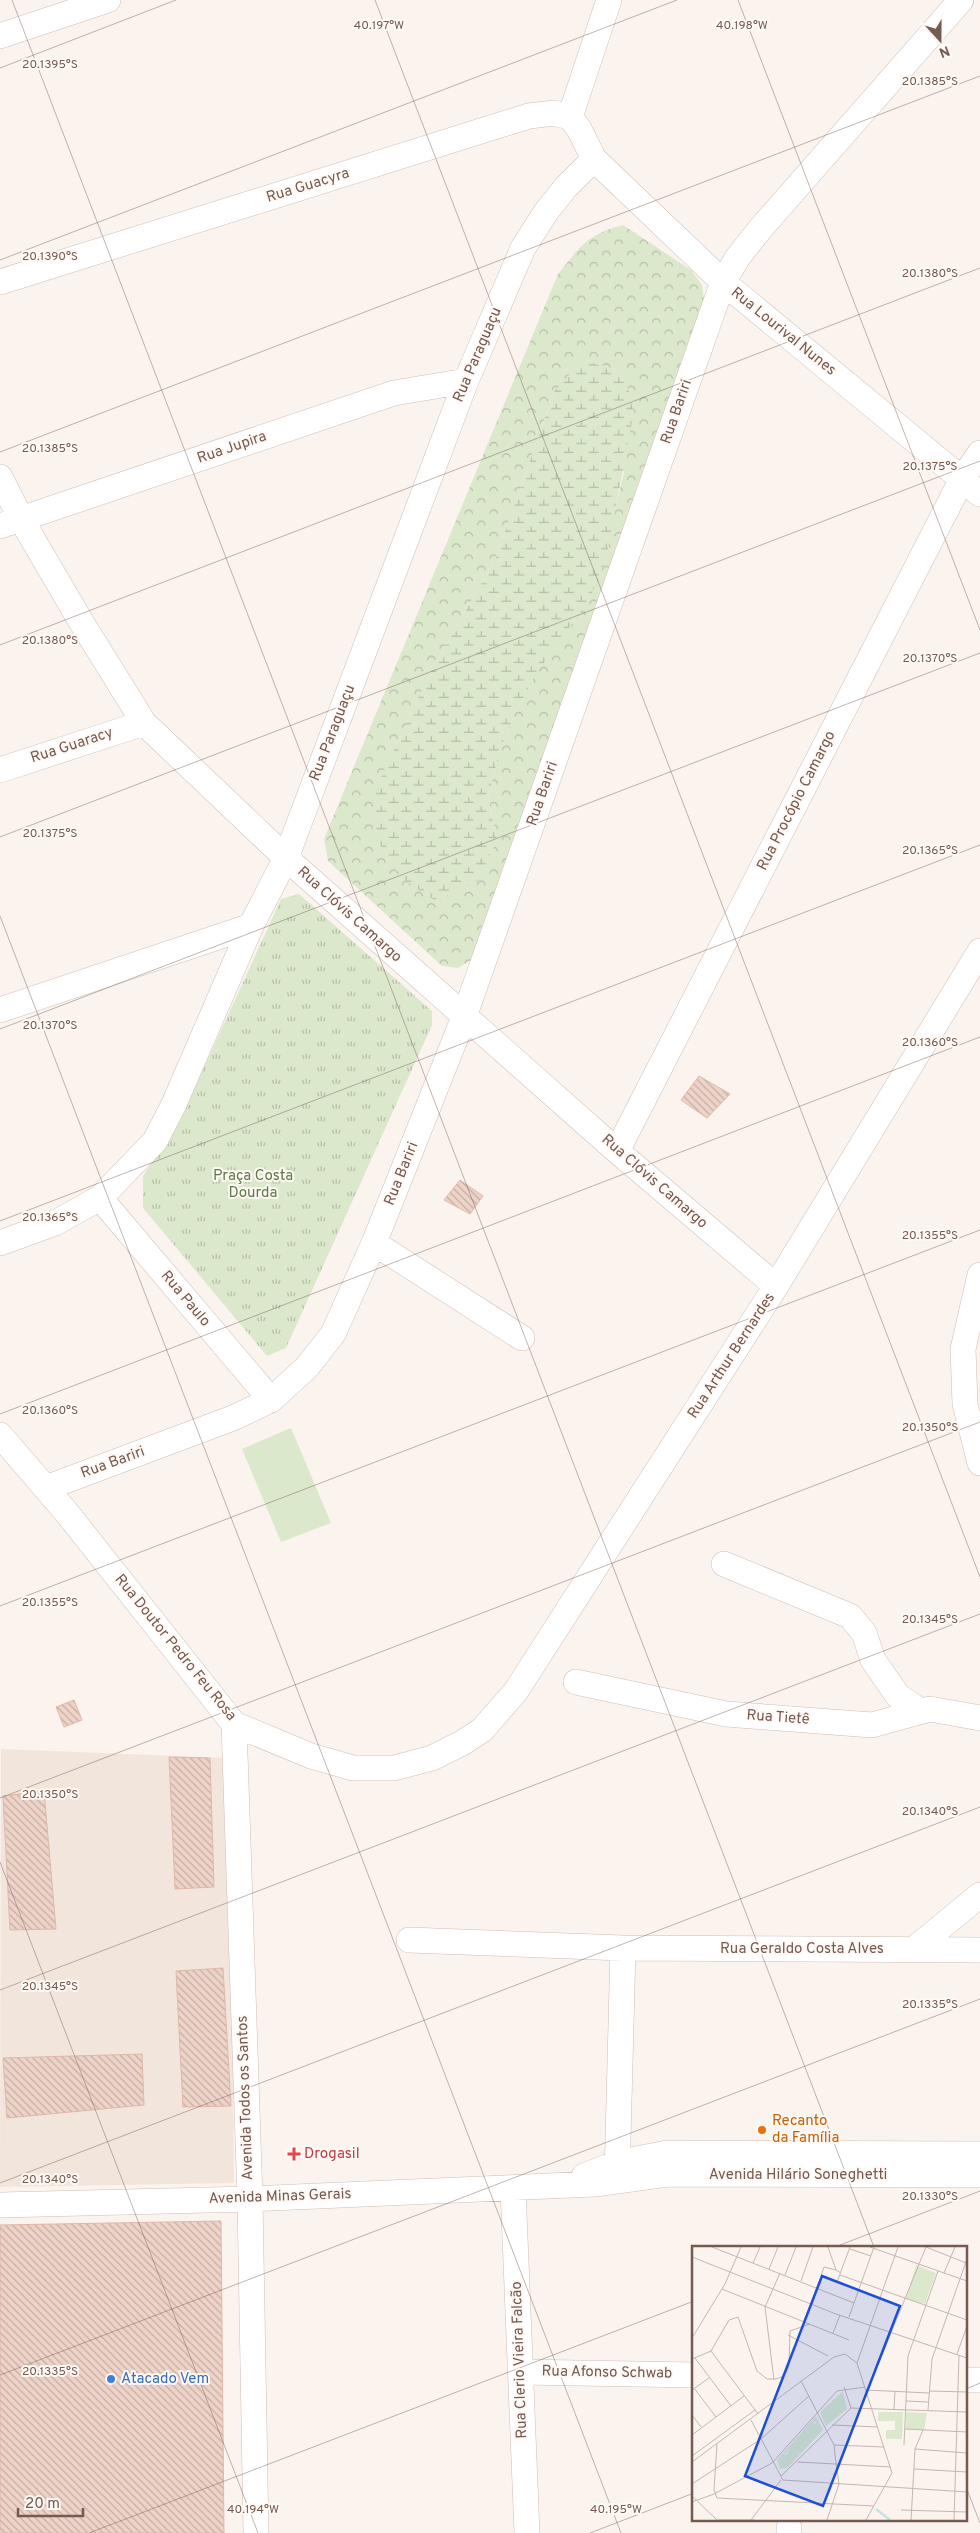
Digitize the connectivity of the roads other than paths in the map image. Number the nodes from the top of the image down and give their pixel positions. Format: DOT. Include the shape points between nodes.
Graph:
graph roads {
  1 [pos="108,0"];
  2 [pos="609,0"];
  3 [pos="961,0"];
  4 [pos="0,36"];
  5 [pos="570,117"];
  6 [pos="594,159"];
  7 [pos="0,282"];
  8 [pos="723,282"];
  9 [pos="466,382"];
  10 [pos="980,453"];
  11 [pos="0,477"];
  12 [pos="971,487"];
  13 [pos="11,523"];
  14 [pos="144,723"];
  15 [pos="0,770"];
  16 [pos="286,858"];
  17 [pos="251,926"];
  18 [pos="980,951"];
  19 [pos="0,1010"];
  20 [pos="464,1017"];
  21 [pos="617,1151"];
  22 [pos="100,1198"];
  23 [pos="0,1243"];
  24 [pos="374,1244"];
  25 [pos="980,1275"];
  26 [pos="776,1286"];
  27 [pos="522,1338"];
  28 [pos="271,1400"];
  29 [pos="0,1435"];
  30 [pos="10,1461"];
  31 [pos="980,1463"];
  32 [pos="46,1488"];
  33 [pos="724,1564"];
  34 [pos="576,1682"];
  35 [pos="919,1710"];
  36 [pos="980,1718"];
  37 [pos="234,1724"];
  38 [pos="462,1743"];
  39 [pos="980,1896"];
  40 [pos="409,1940"];
  41 [pos="623,1948"];
  42 [pos="913,1950"];
  43 [pos="980,1950"];
  44 [pos="980,2154"];
  45 [pos="617,2172"];
  46 [pos="980,2176"];
  47 [pos="513,2188"];
  48 [pos="250,2199"];
  49 [pos="0,2205"];
  50 [pos="521,2372"];
  51 [pos="692,2375"];
  52 [pos="256,2533"];
  53 [pos="526,2533"];
  1 -- 4 [label="street"];
  2 -- 5 [label="street"];
  3 -- 8 [label="street, Rua Bariri" via="760,228"];
  5 -- 6 [label="street"];
  5 -- 7 [label="street, Rua Guacyra" via="554,113 529,116"];
  6 -- 8 [label="street, Rua Lourival Nunes"];
  6 -- 9 [label="street, Rua Paraguaçu" via="550,206 523,248"];
  8 -- 12 [label="street, Rua Lourival Nunes"];
  8 -- 20 [label="street, Rua Bariri"];
  9 -- 13 [label="street, Rua Jupira" via="394,393"];
  9 -- 16 [label="street, Rua Paraguaçu"];
  10 -- 12 [label="street, Rua Procópio Camargo"];
  11 -- 13 [label="street, Rua Clóvis Camargo"];
  12 -- 21 [label="street, Rua Procópio Camargo"];
  13 -- 14 [label="street, Rua Clóvis Camargo"];
  14 -- 15 [label="street, Rua Guaracy"];
  14 -- 16 [label="street, Rua Clóvis Camargo"];
  16 -- 17 [label="street, Rua Paraguaçu"];
  16 -- 20 [label="street, Rua Clóvis Camargo"];
  17 -- 19 [label="street"];
  17 -- 22 [label="street, Rua Paraguaçu" via="155,1141"];
  18 -- 26 [label="street, Rua Arthur Bernardes"];
  20 -- 21 [label="street, Rua Clóvis Camargo"];
  20 -- 24 [label="street, Rua Bariri"];
  21 -- 26 [label="street, Rua Clóvis Camargo"];
  22 -- 23 [label="street, Rua Paraguaçu" via="55,1223"];
  22 -- 28 [label="street, Rua Paulo"];
  24 -- 27 [label="street"];
  24 -- 28 [label="street, Rua Bariri" via="332,1334 307,1367"];
  25 -- 31 [label="street" via="963,1349 965,1404"];
  26 -- 38 [label="street, Rua Arthur Bernardes" via="516,1691 482,1730"];
  28 -- 32 [label="street, Rua Bariri" via="233,1418"];
  29 -- 30 [label="street, Rua Doutor Pedro Feu Rosa"];
  30 -- 32 [label="street, Rua Doutor Pedro Feu Rosa"];
  32 -- 37 [label="street, Rua Doutor Pedro Feu Rosa"];
  33 -- 35 [label="street" via="850,1616 864,1633 873,1660 898,1696"];
  34 -- 35 [label="street, Rua Tietê" via="726,1714 872,1725"];
  35 -- 36 [label="street, Rua Tietê"];
  37 -- 38 [label="street, Rua Doutor Pedro Feu Rosa" via="311,1756 353,1768 394,1768 432,1758"];
  37 -- 48 [label="street, Avenida Todos os Santos"];
  39 -- 42 [label="street"];
  40 -- 41 [label="street, Rua Geraldo Costa Alves"];
  41 -- 42 [label="street, Rua Geraldo Costa Alves"];
  41 -- 45 [label="street"];
  42 -- 43 [label="street, Rua Geraldo Costa Alves"];
  44 -- 45 [label="street, Avenida Hilário Soneghetti" via="667,2153"];
  45 -- 46 [label="street, Avenida Hilário Soneghetti"];
  45 -- 47 [label="street, Avenida Minas Gerais" via="561,2186"];
  47 -- 48 [label="street, Avenida Minas Gerais"];
  47 -- 50 [label="street, Rua Clerio Vieira Falcão"];
  48 -- 49 [label="street, Avenida Minas Gerais"];
  48 -- 52 [label="street, Avenida Todos os Santos"];
  50 -- 51 [label="street, Rua Afonso Schwab"];
  50 -- 53 [label="street, Rua Clerio Vieira Falcão"];
}
